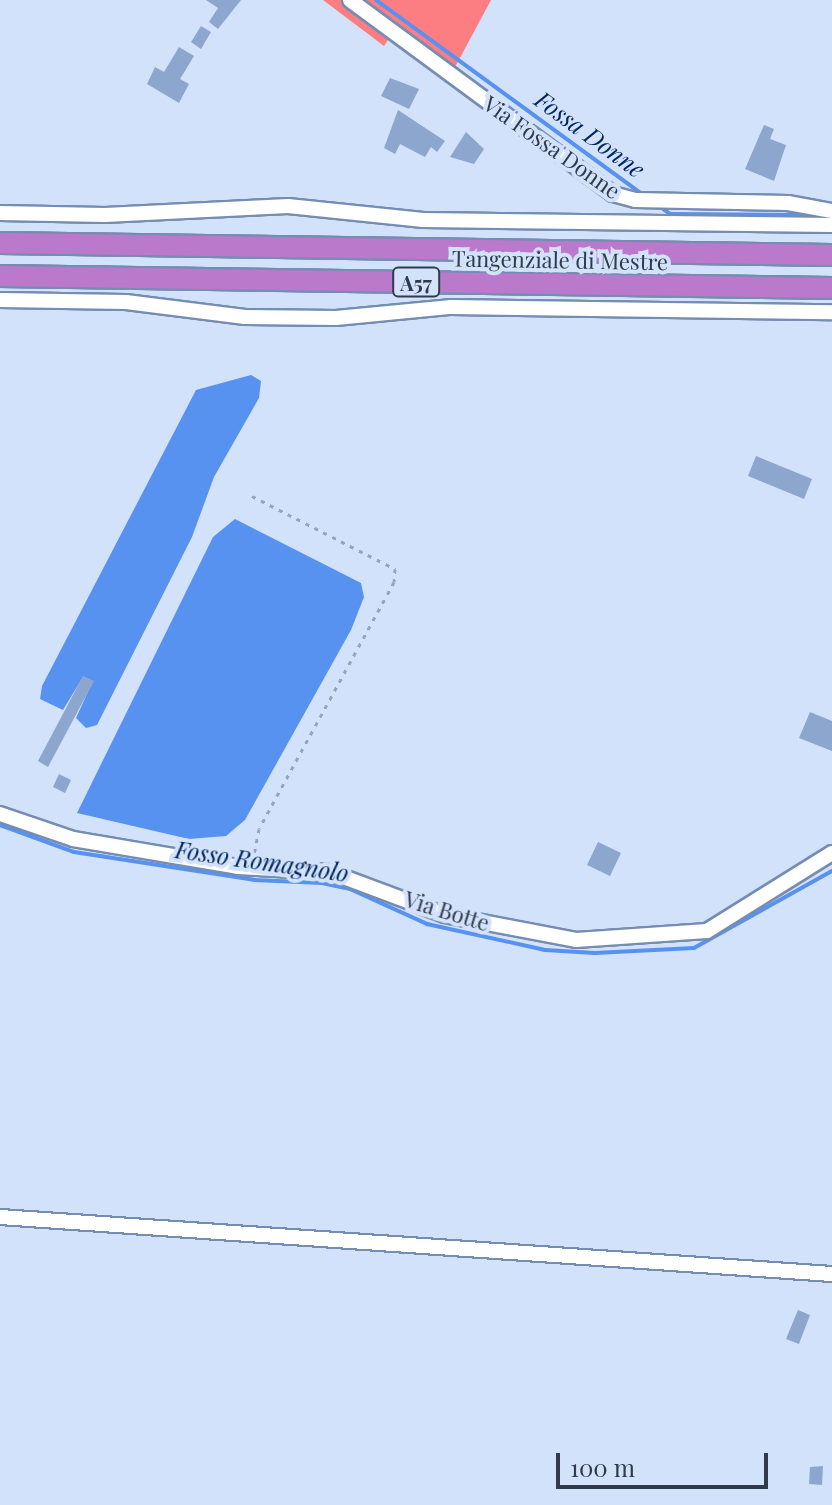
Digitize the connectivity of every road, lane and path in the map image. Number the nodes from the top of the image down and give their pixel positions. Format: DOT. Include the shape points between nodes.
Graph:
graph roads {
  1 [pos="350,0"];
  2 [pos="832,211"];
  3 [pos="0,213"];
  4 [pos="832,225"];
  5 [pos="0,243"];
  6 [pos="832,255"];
  7 [pos="0,276"];
  8 [pos="832,288"];
  9 [pos="0,300"];
  10 [pos="832,312"];
  11 [pos="252,496"];
  12 [pos="0,814"];
  13 [pos="832,853"];
  14 [pos="254,867"];
  15 [pos="0,1217"];
  16 [pos="832,1274"];
  1 -- 2 [label="street, Via Fossa Donne" via="613,194 635,200 671,198"];
  3 -- 4 [label="street" via="105,215 288,206 423,220"];
  5 -- 6 [label="highway, Tangenziale di Mestre / A57"];
  7 -- 8 [label="highway, Tangenziale di Mestre / A57"];
  9 -- 10 [label="street" via="126,302 245,317 336,318 451,307"];
  11 -- 14 [label="path" via="395,569 394,582 259,829"];
  12 -- 14 [label="street, Via Botte" via="73,839"];
  13 -- 14 [label="street, Via Botte" via="707,931 629,940 536,936 445,915 330,872"];
  15 -- 16 [label="street"];
}
